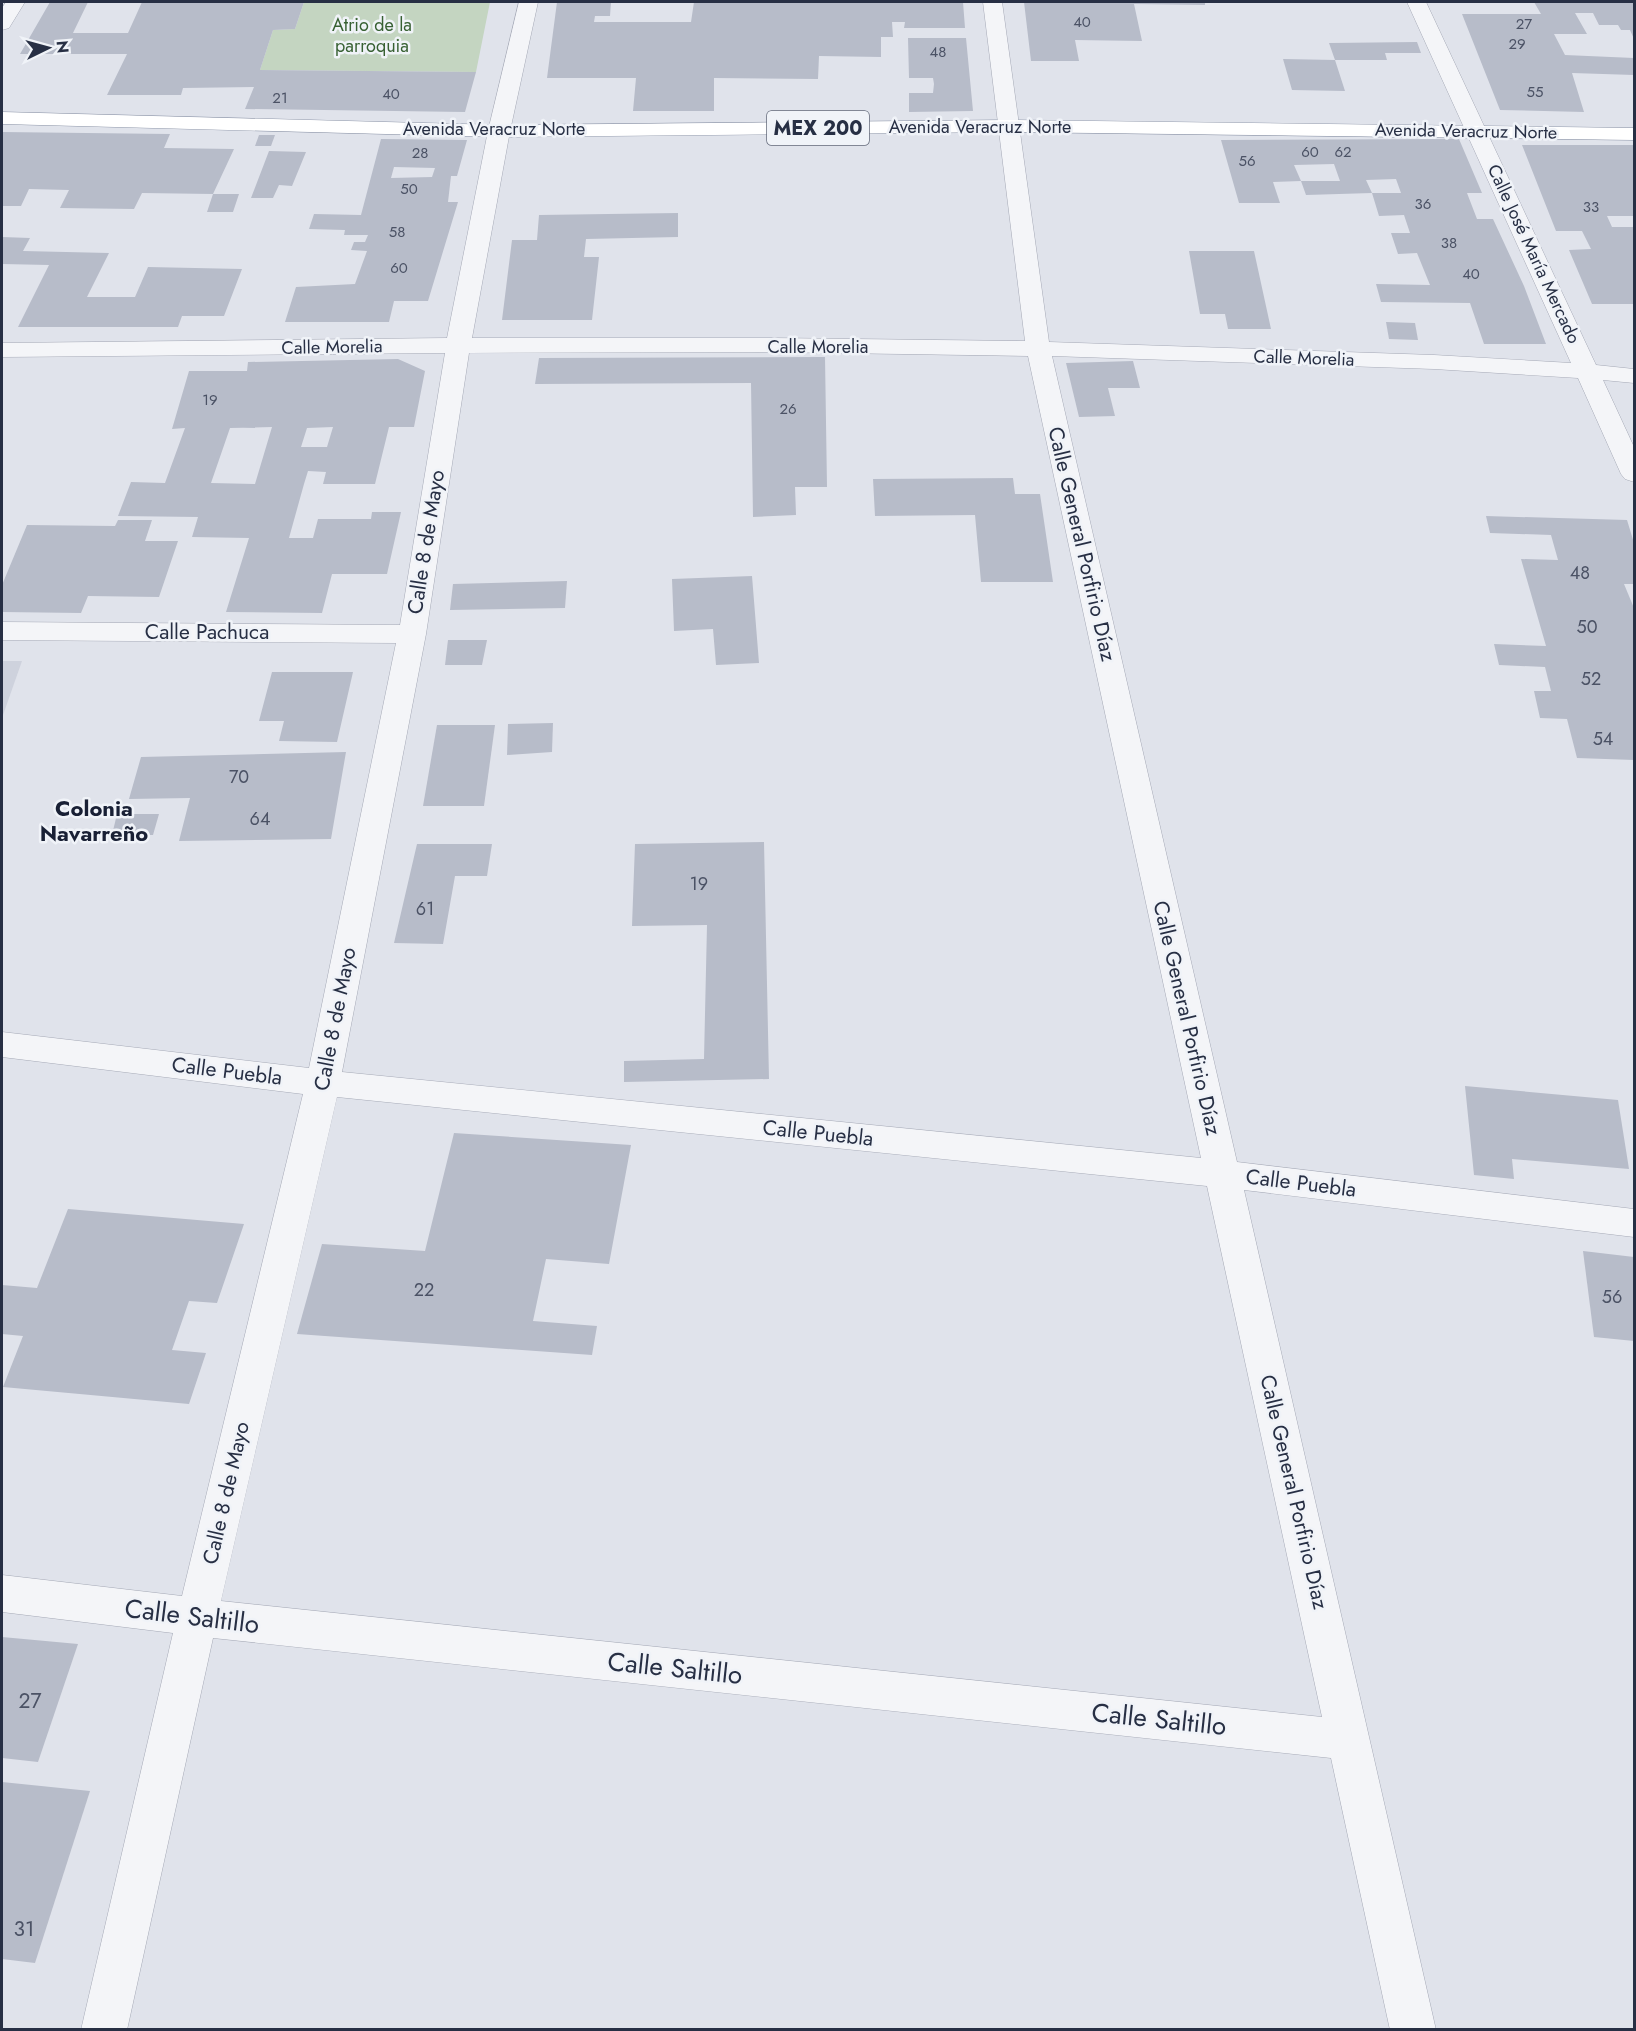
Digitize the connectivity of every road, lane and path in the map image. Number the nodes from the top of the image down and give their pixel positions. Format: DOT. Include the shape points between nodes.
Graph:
graph roads {
  1 [pos="15,2"];
  2 [pos="528,2"];
  3 [pos="993,2"];
  4 [pos="1417,2"];
  5 [pos="2,24"];
  6 [pos="2,118"];
  7 [pos="1008,126"];
  8 [pos="499,131"];
  9 [pos="1477,131"];
  10 [pos="1635,134"];
  11 [pos="458,346"];
  12 [pos="1038,347"];
  13 [pos="2,350"];
  14 [pos="1588,371"];
  15 [pos="1635,376"];
  16 [pos="1635,474"];
  17 [pos="2,631"];
  18 [pos="412,634"];
  19 [pos="2,1044"];
  20 [pos="323,1083"];
  21 [pos="1222,1174"];
  22 [pos="1635,1222"];
  23 [pos="2,1593"];
  24 [pos="197,1617"];
  25 [pos="1350,1740"];
  26 [pos="104,2030"];
  27 [pos="1413,2030"];
  1 -- 5 [label="street"];
  2 -- 8 [label="street, Calle 8 de Mayo"];
  3 -- 7 [label="street, Calle General Porfirio Díaz"];
  4 -- 9 [label="street, Calle José María Mercado"];
  6 -- 8 [label="highway, Avenida Veracruz Norte / MEX 200"];
  7 -- 8 [label="highway, Avenida Veracruz Norte / MEX 200"];
  7 -- 9 [label="highway, Avenida Veracruz Norte / MEX 200"];
  7 -- 12 [label="street, Calle General Porfirio Díaz"];
  8 -- 11 [label="street, Calle 8 de Mayo"];
  9 -- 10 [label="highway, Avenida Veracruz Norte / MEX 200"];
  9 -- 14 [label="street, Calle José María Mercado"];
  11 -- 12 [label="street, Calle Morelia"];
  11 -- 13 [label="street, Calle Morelia"];
  11 -- 18 [label="street, Calle 8 de Mayo"];
  12 -- 14 [label="street, Calle Morelia"];
  12 -- 21 [label="street, Calle General Porfirio Díaz"];
  14 -- 15 [label="street, Calle Morelia"];
  14 -- 16 [label="street, Calle José María Mercado"];
  17 -- 18 [label="street, Calle Pachuca"];
  18 -- 20 [label="street, Calle 8 de Mayo"];
  19 -- 20 [label="street, Calle Puebla"];
  20 -- 21 [label="street, Calle Puebla"];
  20 -- 24 [label="street, Calle 8 de Mayo"];
  21 -- 22 [label="street, Calle Puebla"];
  21 -- 25 [label="street, Calle General Porfirio Díaz"];
  23 -- 24 [label="street, Calle Saltillo"];
  24 -- 25 [label="street, Calle Saltillo"];
  24 -- 26 [label="street, Calle 8 de Mayo"];
  25 -- 27 [label="street, Calle General Porfirio Díaz"];
}
